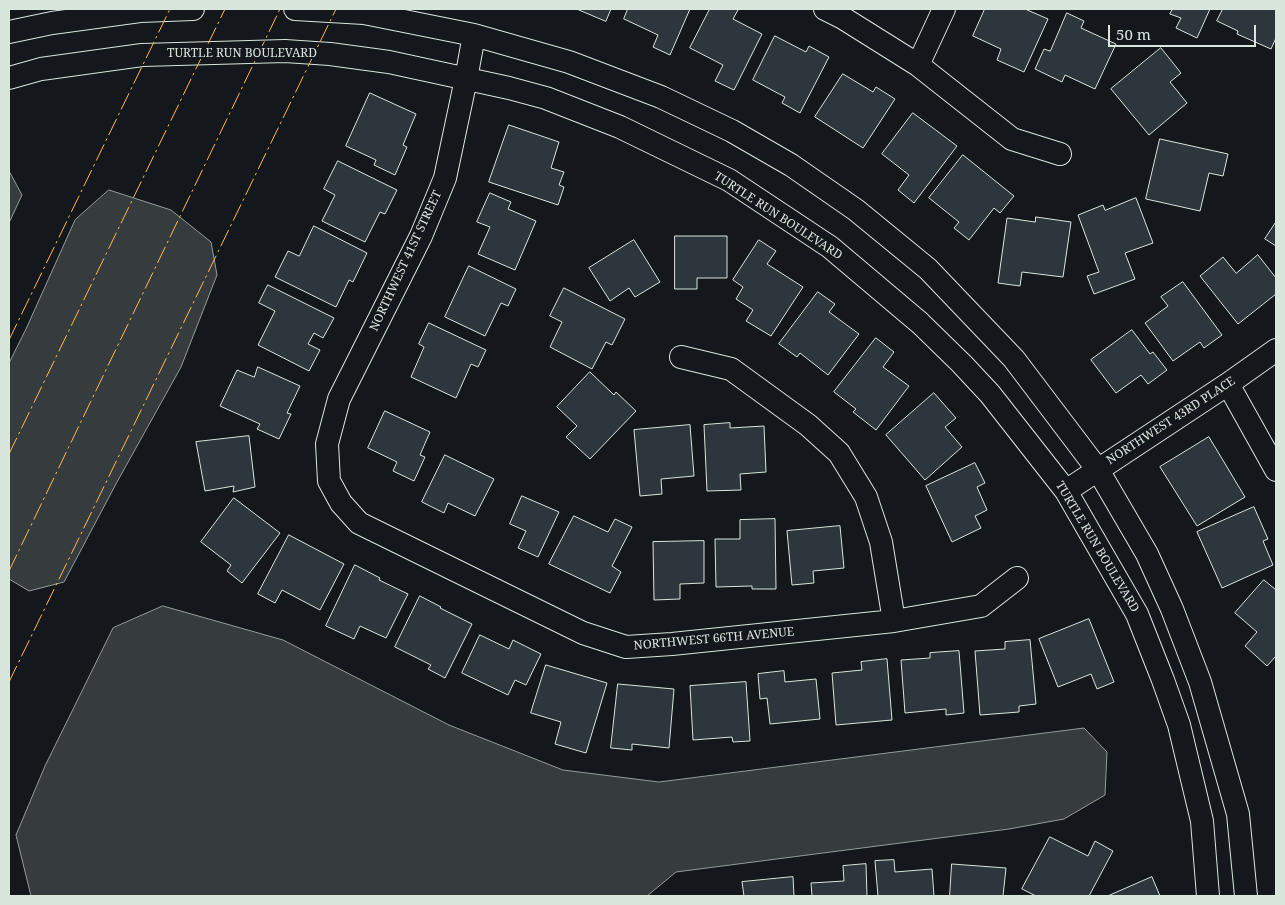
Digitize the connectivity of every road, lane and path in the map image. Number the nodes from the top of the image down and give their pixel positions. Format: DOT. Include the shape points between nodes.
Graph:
graph roads {
  1 [pos="193,9"];
  2 [pos="295,9"];
  3 [pos="825,9"];
  4 [pos="944,9"];
  5 [pos="9,32"];
  6 [pos="474,35"];
  7 [pos="918,65"];
  8 [pos="9,78"];
  9 [pos="466,79"];
  10 [pos="1060,154"];
  11 [pos="1276,350"];
  12 [pos="681,357"];
  13 [pos="1228,384"];
  14 [pos="1098,470"];
  15 [pos="1276,470"];
  16 [pos="329,481"];
  17 [pos="1066,491"];
  18 [pos="1017,578"];
  19 [pos="894,621"];
  20 [pos="1208,896"];
  21 [pos="1246,896"];
  1 -- 5 [label="street" via="140,11"];
  2 -- 6 [label="street" via="364,13"];
  3 -- 7 [label="street"];
  4 -- 7 [label="street"];
  6 -- 9 [label="street, NORTHWEST 41ST STREET"];
  6 -- 14 [label="street" via="568,62 661,97 732,130 791,165 856,210 928,269 1014,359"];
  7 -- 10 [label="street" via="1012,139"];
  8 -- 9 [label="street, TURTLE RUN BOULEVARD" via="41,69 142,55 285,51 389,62"];
  9 -- 16 [label="street, NORTHWEST 41ST STREET" via="445,178 421,236 339,399 327,444"];
  9 -- 17 [label="street, TURTLE RUN BOULEVARD" via="546,98 620,127 728,180 830,247 920,323 962,364 990,394"];
  11 -- 13 [label="street, NORTHWEST 43RD PLACE"];
  12 -- 19 [label="street" via="731,369 808,425 839,453 866,497 881,542"];
  13 -- 14 [label="street, NORTHWEST 43RD PLACE"];
  13 -- 15 [label="street"];
  14 -- 17 [label="street, NORTHWEST 43RD PLACE"];
  14 -- 21 [label="street" via="1147,554 1200,682 1238,814"];
  16 -- 19 [label="street, NORTHWEST 66TH AVENUE" via="341,503 359,523 583,633 626,647"];
  17 -- 20 [label="street, TURTLE RUN BOULEVARD" via="1137,614 1170,698 1202,821"];
  18 -- 19 [label="street, NORTHWEST 66TH AVENUE" via="981,606"];
}
